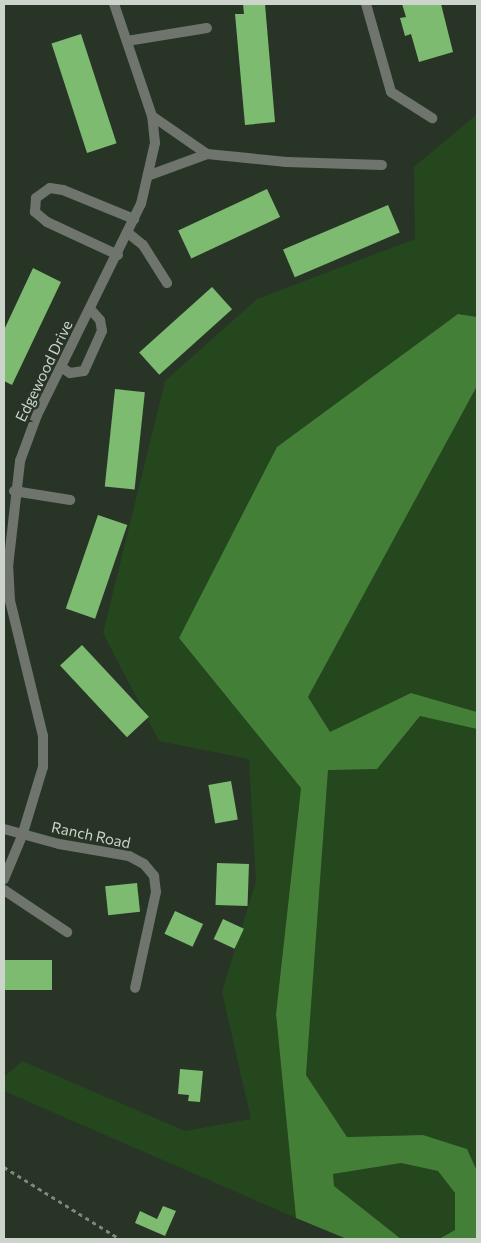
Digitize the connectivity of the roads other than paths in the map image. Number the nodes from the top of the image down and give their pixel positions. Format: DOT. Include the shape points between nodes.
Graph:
graph roads {
  1 [pos="114,4"];
  2 [pos="366,4"];
  3 [pos="207,28"];
  4 [pos="127,41"];
  5 [pos="152,116"];
  6 [pos="432,118"];
  7 [pos="207,154"];
  8 [pos="382,165"];
  9 [pos="150,175"];
  10 [pos="134,219"];
  11 [pos="128,233"];
  12 [pos="118,255"];
  13 [pos="167,283"];
  14 [pos="90,310"];
  15 [pos="61,367"];
  16 [pos="14,491"];
  17 [pos="70,500"];
  18 [pos="4,829"];
  19 [pos="22,836"];
  20 [pos="4,879"];
  21 [pos="4,890"];
  22 [pos="67,932"];
  23 [pos="135,988"];
  1 -- 4 [label="street, Edgewood Drive"];
  2 -- 6 [label="street" via="391,92"];
  3 -- 4 [label="street"];
  4 -- 5 [label="street, Edgewood Drive"];
  5 -- 7 [label="street"];
  5 -- 9 [label="street, Edgewood Drive" via="155,143"];
  7 -- 8 [label="street" via="286,162"];
  7 -- 9 [label="street"];
  9 -- 10 [label="street, Edgewood Drive"];
  10 -- 11 [label="street, Edgewood Drive"];
  10 -- 12 [label="street" via="63,190 50,188 36,198 35,212 46,222"];
  11 -- 12 [label="street, Edgewood Drive"];
  11 -- 13 [label="street" via="143,245"];
  12 -- 14 [label="street, Edgewood Drive"];
  14 -- 15 [label="street, Edgewood Drive"];
  14 -- 15 [label="street" via="100,320 102,332 84,371 70,373"];
  15 -- 16 [label="street, Edgewood Drive" via="37,415 20,461"];
  16 -- 17 [label="street"];
  16 -- 19 [label="street, Edgewood Drive" via="8,567 10,601 43,736 43,767"];
  18 -- 19 [label="street, Ranch Road"];
  19 -- 20 [label="street, Edgewood Drive"];
  19 -- 23 [label="street, Ranch Road" via="129,856 144,864 154,876 156,892"];
  21 -- 22 [label="street"];
}
